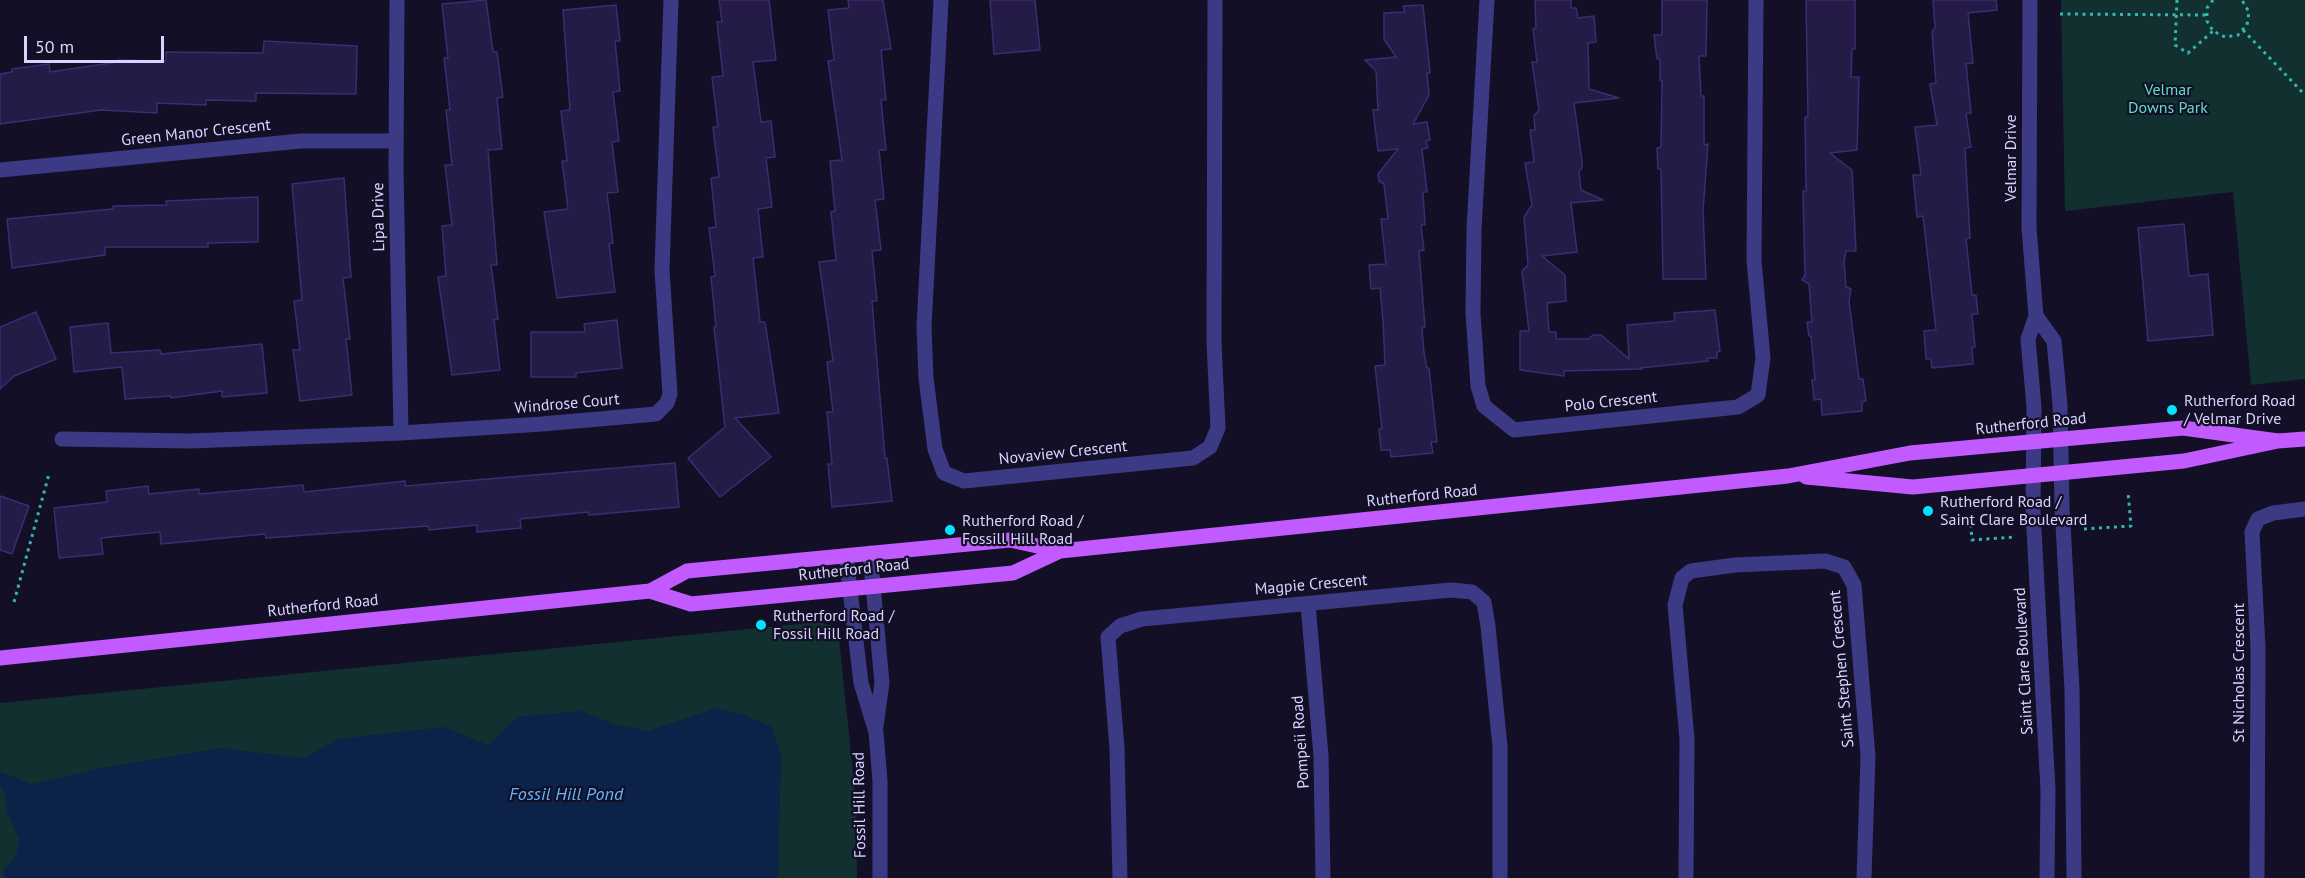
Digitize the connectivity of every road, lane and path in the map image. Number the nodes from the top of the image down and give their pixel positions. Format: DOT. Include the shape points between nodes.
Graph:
graph roads {
  1 [pos="397,0"];
  2 [pos="671,0"];
  3 [pos="941,0"];
  4 [pos="1215,0"];
  5 [pos="1488,0"];
  6 [pos="1756,0"];
  7 [pos="2030,0"];
  8 [pos="2177,0"];
  9 [pos="2213,0"];
  10 [pos="2242,0"];
  11 [pos="2060,14"];
  12 [pos="2206,15"];
  13 [pos="2176,16"];
  14 [pos="2243,30"];
  15 [pos="2213,31"];
  16 [pos="2305,94"];
  17 [pos="396,141"];
  18 [pos="0,170"];
  19 [pos="2036,316"];
  20 [pos="401,433"];
  21 [pos="62,439"];
  22 [pos="2305,439"];
  23 [pos="2061,440"];
  24 [pos="2278,441"];
  25 [pos="2033,442"];
  26 [pos="2061,472"];
  27 [pos="49,474"];
  28 [pos="2033,475"];
  29 [pos="1788,476"];
  30 [pos="2128,492"];
  31 [pos="2305,509"];
  32 [pos="1970,517"];
  33 [pos="2084,529"];
  34 [pos="2016,537"];
  35 [pos="1060,551"];
  36 [pos="870,553"];
  37 [pos="846,556"];
  38 [pos="873,586"];
  39 [pos="850,589"];
  40 [pos="650,591"];
  41 [pos="14,602"];
  42 [pos="1308,604"];
  43 [pos="0,658"];
  44 [pos="876,732"];
  45 [pos="880,878"];
  46 [pos="1119,878"];
  47 [pos="1323,878"];
  48 [pos="1500,878"];
  49 [pos="1686,878"];
  50 [pos="1864,878"];
  51 [pos="2048,878"];
  52 [pos="2074,878"];
  53 [pos="2258,878"];
  1 -- 17 [label="street, Lipa Drive"];
  2 -- 20 [label="street, Windrose Court" via="662,270 669,353 667,403 656,414"];
  3 -- 4 [label="street, Novaview Crescent" via="924,327 926,378 936,449 944,473 964,481 1193,458 1210,447 1218,428 1214,342"];
  5 -- 6 [label="street, Polo Crescent" via="1474,229 1473,313 1478,386 1484,406 1514,430 1738,407 1758,394 1763,358 1754,261"];
  7 -- 19 [label="street, Velmar Drive" via="2029,228"];
  8 -- 13 [label="path"];
  9 -- 12 [label="path"];
  10 -- 14 [label="path" via="2249,12"];
  11 -- 13 [label="path"];
  12 -- 13 [label="path"];
  12 -- 15 [label="path"];
  13 -- 15 [label="path" via="2175,45 2188,53"];
  14 -- 15 [label="path" via="2231,37"];
  14 -- 16 [label="path"];
  17 -- 18 [label="street, Green Manor Crescent" via="301,141"];
  17 -- 20 [label="street, Lipa Drive"];
  19 -- 23 [label="street" via="2054,341"];
  19 -- 25 [label="street, Velmar Drive" via="2028,339"];
  20 -- 21 [label="street, Windrose Court" via="190,441"];
  22 -- 24 [label="main road, Rutherford Road"];
  23 -- 24 [label="main road, Rutherford Road" via="2183,428"];
  23 -- 25 [label="main road, Rutherford Road"];
  23 -- 26 [label="street"];
  24 -- 26 [label="main road, Rutherford Road" via="2184,461"];
  25 -- 28 [label="street, Saint Clare Boulevard"];
  25 -- 29 [label="main road, Rutherford Road" via="1910,453"];
  26 -- 28 [label="main road, Rutherford Road"];
  26 -- 52 [label="street" via="2072,690"];
  27 -- 41 [label="path"];
  28 -- 29 [label="main road, Rutherford Road" via="1913,487"];
  28 -- 51 [label="street, Saint Clare Boulevard" via="2048,790"];
  29 -- 35 [label="main road, Rutherford Road"];
  30 -- 33 [label="path" via="2131,526"];
  31 -- 53 [label="street, St Nicholas Crescent" via="2258,519 2252,532 2258,648"];
  32 -- 34 [label="path" via="1972,540"];
  35 -- 36 [label="main road, Rutherford Road" via="1010,540"];
  35 -- 38 [label="main road, Rutherford Road" via="1013,573"];
  36 -- 37 [label="main road, Rutherford Road"];
  36 -- 38 [label="street, Fossil Hill Road"];
  37 -- 39 [label="street, Fossil Hill Road"];
  37 -- 40 [label="main road, Rutherford Road" via="687,571"];
  38 -- 39 [label="main road, Rutherford Road"];
  38 -- 44 [label="street, Fossil Hill Road" via="882,682"];
  39 -- 40 [label="main road, Rutherford Road" via="691,603"];
  39 -- 44 [label="street, Fossil Hill Road" via="861,683"];
  40 -- 43 [label="main road, Rutherford Road"];
  42 -- 46 [label="street, Magpie Crescent" via="1142,619 1120,626 1108,637 1117,748"];
  42 -- 47 [label="street, Pompeii Road" via="1321,756"];
  42 -- 48 [label="street, Magpie Crescent" via="1451,590 1472,592 1484,602 1500,747"];
  44 -- 45 [label="street, Fossil Hill Road"];
  49 -- 50 [label="street, Saint Stephen Crescent" via="1687,739 1675,605 1680,584 1690,572 1763,562 1826,561 1844,567 1854,585 1868,757"];
}
